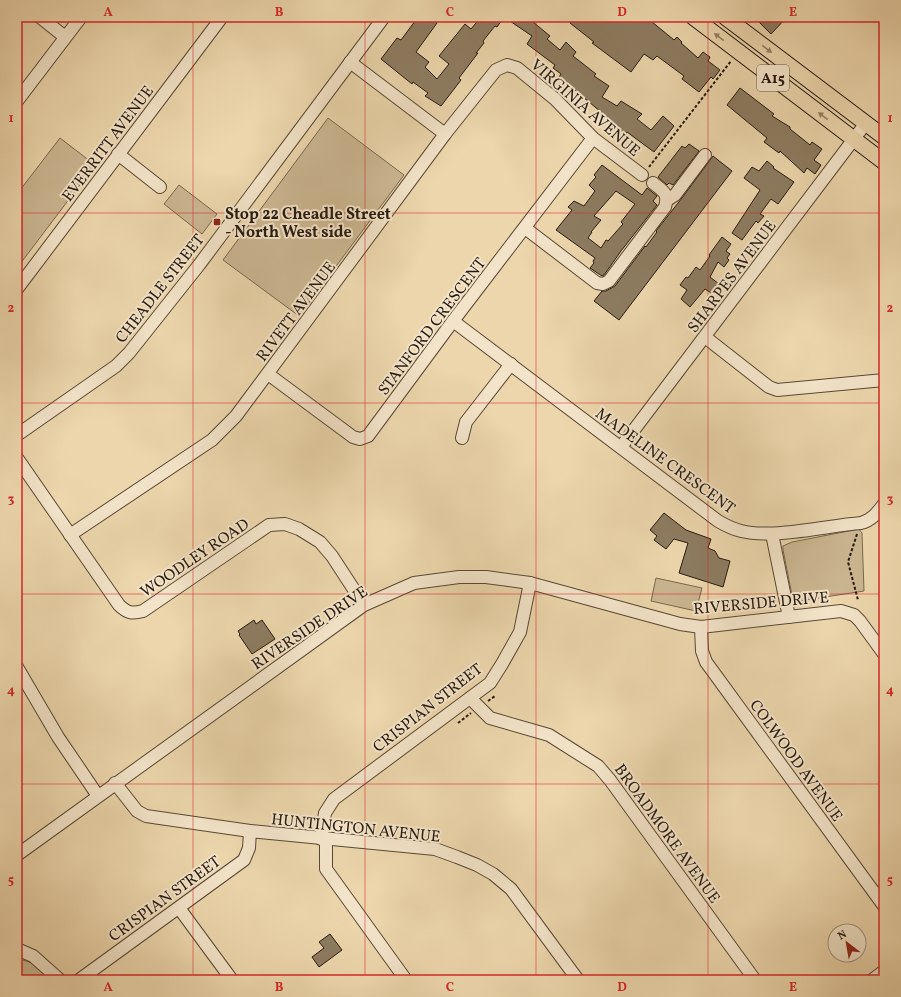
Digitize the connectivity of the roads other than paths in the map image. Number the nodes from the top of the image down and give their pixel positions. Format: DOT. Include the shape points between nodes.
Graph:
graph roads {
  1 [pos="40,17"];
  2 [pos="81,17"];
  3 [pos="222,17"];
  4 [pos="384,17"];
  5 [pos="693,17"];
  6 [pos="725,17"];
  7 [pos="66,37"];
  8 [pos="350,62"];
  9 [pos="507,65"];
  10 [pos="17,101"];
  11 [pos="866,123"];
  12 [pos="445,134"];
  13 [pos="884,137"];
  14 [pos="594,138"];
  15 [pos="854,140"];
  16 [pos="118,154"];
  17 [pos="704,155"];
  18 [pos="884,162"];
  19 [pos="642,176"];
  20 [pos="653,183"];
  21 [pos="160,187"];
  22 [pos="667,200"];
  23 [pos="525,228"];
  24 [pos="17,289"];
  25 [pos="453,320"];
  26 [pos="705,336"];
  27 [pos="511,364"];
  28 [pos="268,374"];
  29 [pos="884,380"];
  30 [pos="17,435"];
  31 [pos="462,438"];
  32 [pos="621,447"];
  33 [pos="17,458"];
  34 [pos="884,504"];
  35 [pos="772,534"];
  36 [pos="70,535"];
  37 [pos="530,583"];
  38 [pos="364,604"];
  39 [pos="789,617"];
  40 [pos="701,627"];
  41 [pos="884,654"];
  42 [pos="19,674"];
  43 [pos="470,698"];
  44 [pos="115,783"];
  45 [pos="98,796"];
  46 [pos="250,831"];
  47 [pos="324,839"];
  48 [pos="17,855"];
  49 [pos="884,906"];
  50 [pos="179,908"];
  51 [pos="17,949"];
  52 [pos="884,971"];
  53 [pos="60,980"];
  54 [pos="78,980"];
  55 [pos="232,980"];
  56 [pos="406,980"];
  57 [pos="578,980"];
  58 [pos="755,980"];
  59 [pos="872,980"];
  1 -- 7 [label="street"];
  2 -- 7 [label="street"];
  3 -- 16 [label="street, EVERRITT AVENUE"];
  4 -- 8 [label="street, CHEADLE STREET"];
  15 -- 5 [label="main road, A15, one-way"];
  6 -- 11 [label="main road, A15, one-way"];
  7 -- 10 [label="street"];
  8 -- 12 [label="street"];
  8 -- 30 [label="street, CHEADLE STREET" via="199,265 129,353 116,366"];
  9 -- 12 [label="street, RIVETT AVENUE" via="496,70"];
  9 -- 14 [label="street, VIRGINIA AVENUE" via="517,68 555,99"];
  11 -- 13 [label="main road, A15"];
  11 -- 15 [label="street, SHARPES AVENUE"];
  12 -- 28 [label="street, RIVETT AVENUE"];
  14 -- 19 [label="street, VIRGINIA AVENUE"];
  14 -- 23 [label="street, STANFORD CRESCENT"];
  15 -- 18 [label="main road, A15"];
  15 -- 26 [label="street, SHARPES AVENUE"];
  16 -- 21 [label="street"];
  16 -- 24 [label="street, EVERRITT AVENUE"];
  17 -- 22 [label="street" via="675,195"];
  20 -- 22 [label="street" via="665,192"];
  22 -- 23 [label="street" via="665,207 608,281 603,284 597,283"];
  23 -- 25 [label="street, STANFORD CRESCENT"];
  25 -- 27 [label="street, MADELINE CRESCENT"];
  25 -- 28 [label="street, STANFORD CRESCENT" via="368,436 360,439 353,437"];
  26 -- 29 [label="street" via="769,387 777,390"];
  26 -- 32 [label="street, SHARPES AVENUE"];
  27 -- 31 [label="street" via="466,422"];
  27 -- 32 [label="street, MADELINE CRESCENT"];
  28 -- 36 [label="street, RIVETT AVENUE" via="236,416 212,440"];
  32 -- 35 [label="street, MADELINE CRESCENT" via="718,521 733,529"];
  33 -- 36 [label="street, WOODLEY ROAD"];
  34 -- 35 [label="street, MADELINE CRESCENT" via="868,521"];
  35 -- 39 [label="street"];
  36 -- 38 [label="street, WOODLEY ROAD" via="119,605 129,613 143,610 269,525 285,524 320,542"];
  37 -- 38 [label="street, RIVERSIDE DRIVE" via="459,576 414,583"];
  37 -- 40 [label="street, RIVERSIDE DRIVE" via="680,624"];
  37 -- 43 [label="street, CRISPIAN STREET" via="520,632 490,683"];
  38 -- 44 [label="street, RIVERSIDE DRIVE"];
  39 -- 40 [label="street, RIVERSIDE DRIVE"];
  39 -- 41 [label="street, RIVERSIDE DRIVE" via="841,611 854,616"];
  40 -- 49 [label="street, COLWOOD AVENUE" via="702,651 706,662"];
  42 -- 45 [label="street"];
  43 -- 47 [label="street, CRISPIAN STREET" via="334,799 325,813"];
  43 -- 58 [label="street, BROADMORE AVENUE" via="490,718 549,735 598,766"];
  44 -- 45 [label="street, RIVERSIDE DRIVE"];
  44 -- 46 [label="street, HUNTINGTON AVENUE" via="137,811 146,816"];
  45 -- 48 [label="street, RIVERSIDE DRIVE"];
  46 -- 47 [label="street, HUNTINGTON AVENUE"];
  46 -- 50 [label="street, CRISPIAN STREET" via="249,848 244,860"];
  47 -- 56 [label="street, CRISPIAN STREET" via="326,869"];
  47 -- 57 [label="street, HUNTINGTON AVENUE" via="435,849 478,865 512,889"];
  50 -- 54 [label="street, CRISPIAN STREET"];
  50 -- 55 [label="street"];
  51 -- 53 [label="street" via="34,956"];
  52 -- 59 [label="street"];
}
